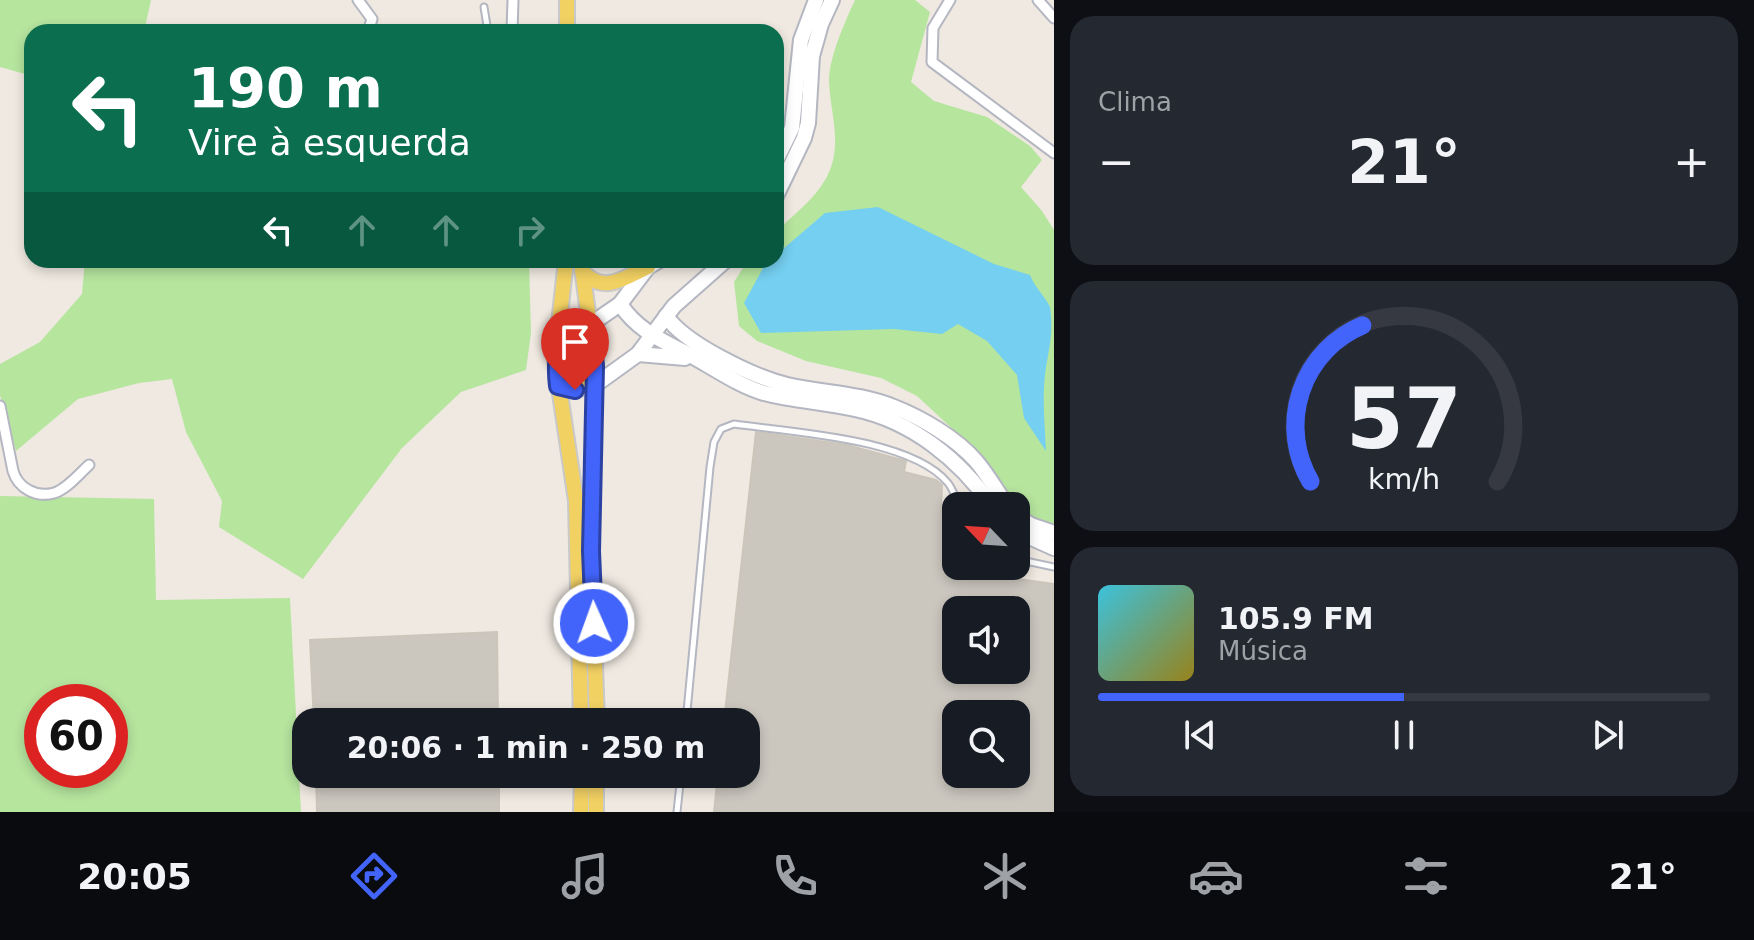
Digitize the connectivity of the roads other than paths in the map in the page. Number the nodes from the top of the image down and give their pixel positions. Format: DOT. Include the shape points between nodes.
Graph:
graph roads {
  1 [pos="358,0"];
  2 [pos="513,0"];
  3 [pos="567,0"];
  4 [pos="816,0"];
  5 [pos="832,0"];
  6 [pos="950,0"];
  7 [pos="1038,0"];
  8 [pos="484,7"];
  9 [pos="1054,18"];
  10 [pos="370,24"];
  11 [pos="487,24"];
  12 [pos="512,24"];
  13 [pos="567,24"];
  14 [pos="784,144"];
  15 [pos="1054,153"];
  16 [pos="784,179"];
  17 [pos="565,268"];
  18 [pos="581,268"];
  19 [pos="582,268"];
  20 [pos="644,268"];
  21 [pos="651,268"];
  22 [pos="709,268"];
  23 [pos="620,304"];
  24 [pos="666,316"];
  25 [pos="591,324"];
  26 [pos="652,337"];
  27 [pos="638,354"];
  28 [pos="555,360"];
  29 [pos="700,361"];
  30 [pos="595,385"];
  31 [pos="558,386"];
  32 [pos="0,406"];
  33 [pos="89,465"];
  34 [pos="952,492"];
  35 [pos="981,492"];
  36 [pos="997,492"];
  37 [pos="1030,524"];
  38 [pos="1054,533"];
  39 [pos="1030,537"];
  40 [pos="1054,548"];
  41 [pos="1030,562"];
  42 [pos="1054,567"];
  43 [pos="581,708"];
  44 [pos="597,708"];
  45 [pos="687,708"];
  46 [pos="582,788"];
  47 [pos="596,788"];
  48 [pos="680,788"];
  49 [pos="581,812"];
  50 [pos="596,812"];
  51 [pos="677,812"];
  1 -- 10 [label="street"];
  2 -- 12 [label="street"];
  3 -- 13 [label="main road"];
  4 -- 14 [label="street" via="801,40 792,128"];
  5 -- 16 [label="street" via="812,56 804,138"];
  6 -- 15 [label="street" via="933,28 932,62"];
  7 -- 9 [label="street"];
  8 -- 11 [label="lane"];
  17 -- 28 [label="main road"];
  18 -- 25 [label="main road"];
  19 -- 20 [label="main road" via="591,280 603,284"];
  21 -- 23 [label="street"];
  22 -- 24 [label="street"];
  23 -- 25 [label="street"];
  23 -- 26 [label="street"];
  24 -- 26 [label="street"];
  24 -- 36 [label="street" via="680,334 717,356 787,385 858,395 898,408 968,453"];
  25 -- 28 [label="main road" via="568,341"];
  25 -- 30 [label="main road"];
  26 -- 27 [label="street"];
  26 -- 29 [label="street"];
  27 -- 29 [label="street"];
  27 -- 30 [label="street"];
  28 -- 31 [label="main road"];
  29 -- 35 [label="street" via="761,392 857,409 898,424 944,452"];
  30 -- 31 [label="main road" via="575,390"];
  30 -- 44 [label="main road" via="591,551"];
  31 -- 43 [label="main road" via="576,501"];
  32 -- 33 [label="street" via="16,481 27,490 53,493"];
  34 -- 45 [label="lane" via="926,466 877,445 734,424 721,429 710,467"];
  37 -- 38 [label="street"];
  39 -- 40 [label="street"];
  41 -- 42 [label="lane"];
  46 -- 49 [label="main road"];
  47 -- 50 [label="main road"];
  48 -- 51 [label="lane"];
}
